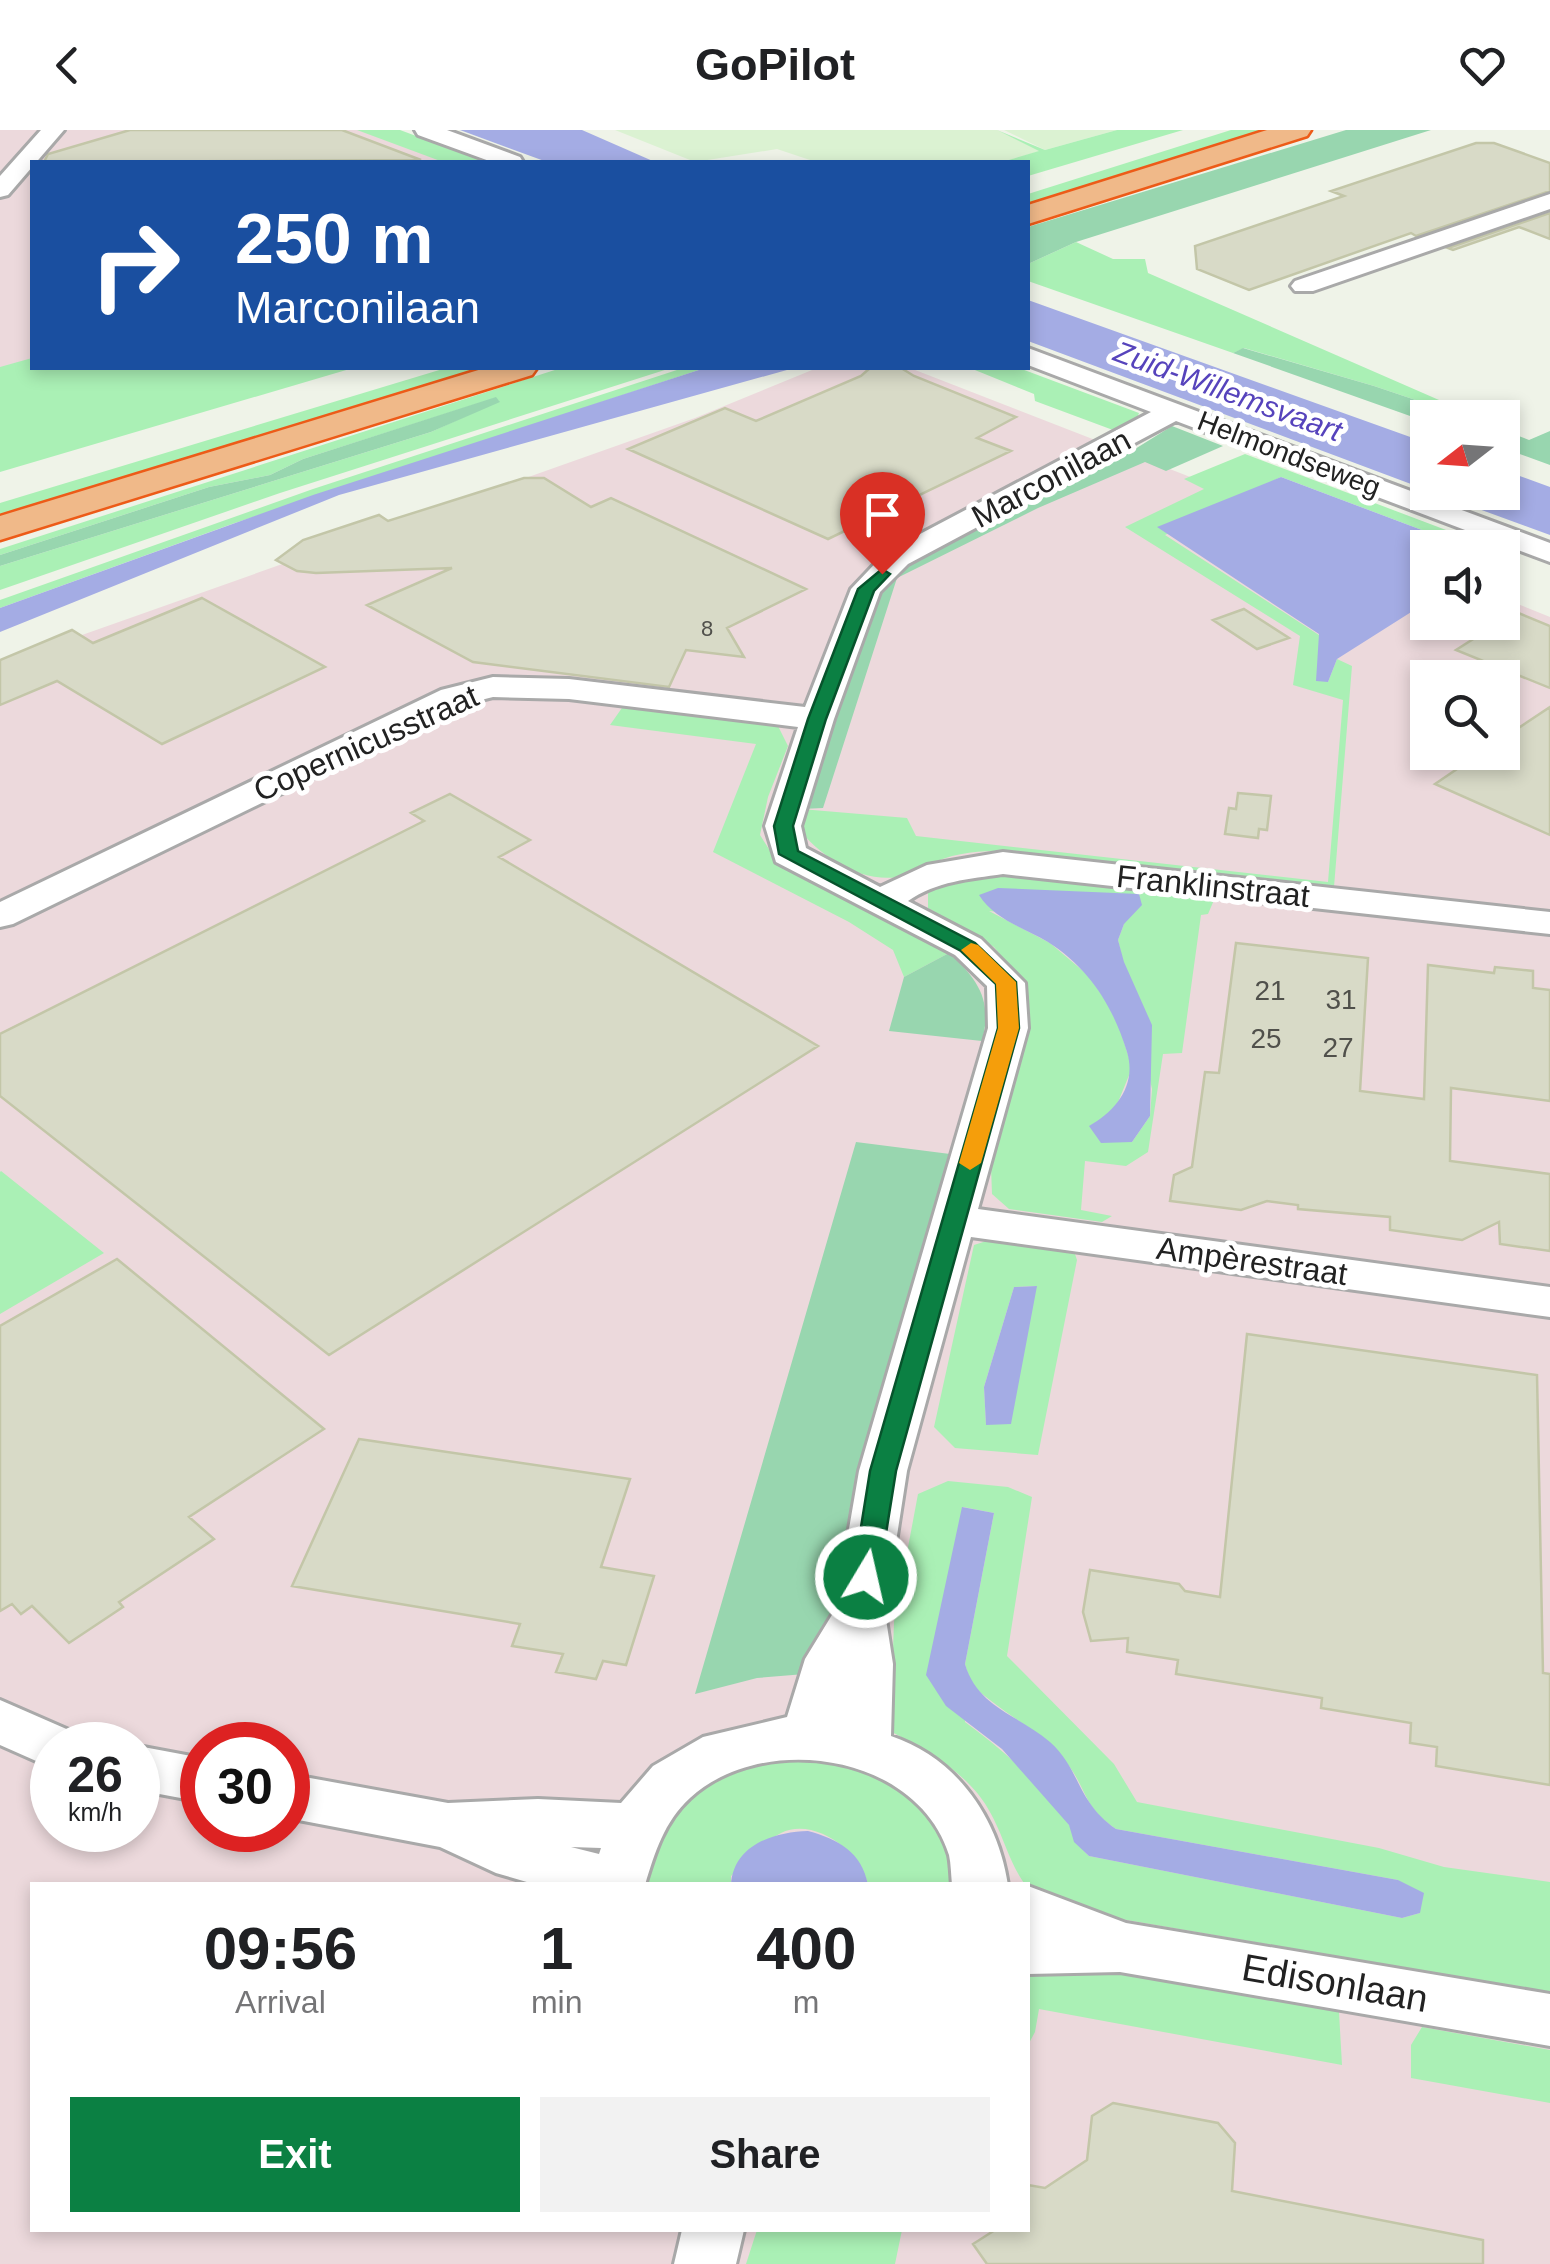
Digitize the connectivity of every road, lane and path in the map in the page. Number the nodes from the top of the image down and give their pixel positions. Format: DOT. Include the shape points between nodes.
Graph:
graph roads {
  1 [pos="53,130"];
  2 [pos="426,130"];
  3 [pos="1218,130"];
  4 [pos="1297,130"];
  5 [pos="507,160"];
  6 [pos="1030,187"];
  7 [pos="0,190"];
  8 [pos="1550,201"];
  9 [pos="1030,215"];
  10 [pos="1304,286"];
  11 [pos="1030,357"];
  12 [pos="417,370"];
  13 [pos="514,370"];
  14 [pos="1172,410"];
  15 [pos="4,493"];
  16 [pos="0,528"];
  17 [pos="1550,553"];
  18 [pos="817,719"];
  19 [pos="885,901"];
  20 [pos="0,916"];
  21 [pos="1550,922"];
  22 [pos="954,1220"];
  23 [pos="1550,1302"];
  24 [pos="860,1612"];
  25 [pos="0,1721"];
  26 [pos="30,1735"];
  27 [pos="807,1736"];
  28 [pos="864,1746"];
  29 [pos="310,1800"];
  30 [pos="448,1826"];
  31 [pos="633,1827"];
  32 [pos="610,1882"];
  33 [pos="618,1882"];
  34 [pos="980,1882"];
  35 [pos="1030,1911"];
  36 [pos="1120,1946"];
  37 [pos="1030,1949"];
  38 [pos="1550,2020"];
  39 [pos="712,2232"];
  40 [pos="705,2264"];
  1 -- 7 [label="street"];
  2 -- 5 [label="street"];
  3 -- 6 [label="highway"];
  4 -- 9 [label="highway"];
  8 -- 10 [label="street"];
  11 -- 14 [label="street, Helmondseweg"];
  12 -- 15 [label="highway"];
  13 -- 16 [label="highway"];
  14 -- 17 [label="street, Helmondseweg"];
  14 -- 18 [label="street, Marconilaan" via="898,558 866,589"];
  18 -- 19 [label="street, Marconilaan" via="784,826 789,854"];
  18 -- 20 [label="street, Copernicusstraat" via="569,689 480,690 453,697"];
  19 -- 21 [label="street, Franklinstraat" via="901,886 946,871 1004,863"];
  19 -- 22 [label="street, Marconilaan" via="968,947 1006,982 1008,1028"];
  22 -- 23 [label="street, Ampèrestraat"];
  22 -- 24 [label="street, Marconilaan" via="883,1471"];
  24 -- 27 [label="street, Marconilaan" via="831,1658"];
  24 -- 28 [label="street, Marconilaan" via="868,1664"];
  25 -- 26 [label="street"];
  27 -- 28 [label="street"];
  27 -- 31 [label="street" via="764,1738 687,1768"];
  28 -- 34 [label="street" via="912,1770 950,1804 974,1848"];
  29 -- 30 [label="street"];
  30 -- 31 [label="street"];
  30 -- 32 [label="street" via="514,1856"];
  31 -- 33 [label="street"];
  35 -- 36 [label="street, Edisonlaan"];
  36 -- 37 [label="street, Edisonlaan"];
  36 -- 38 [label="street, Edisonlaan"];
  39 -- 40 [label="street"];
}
